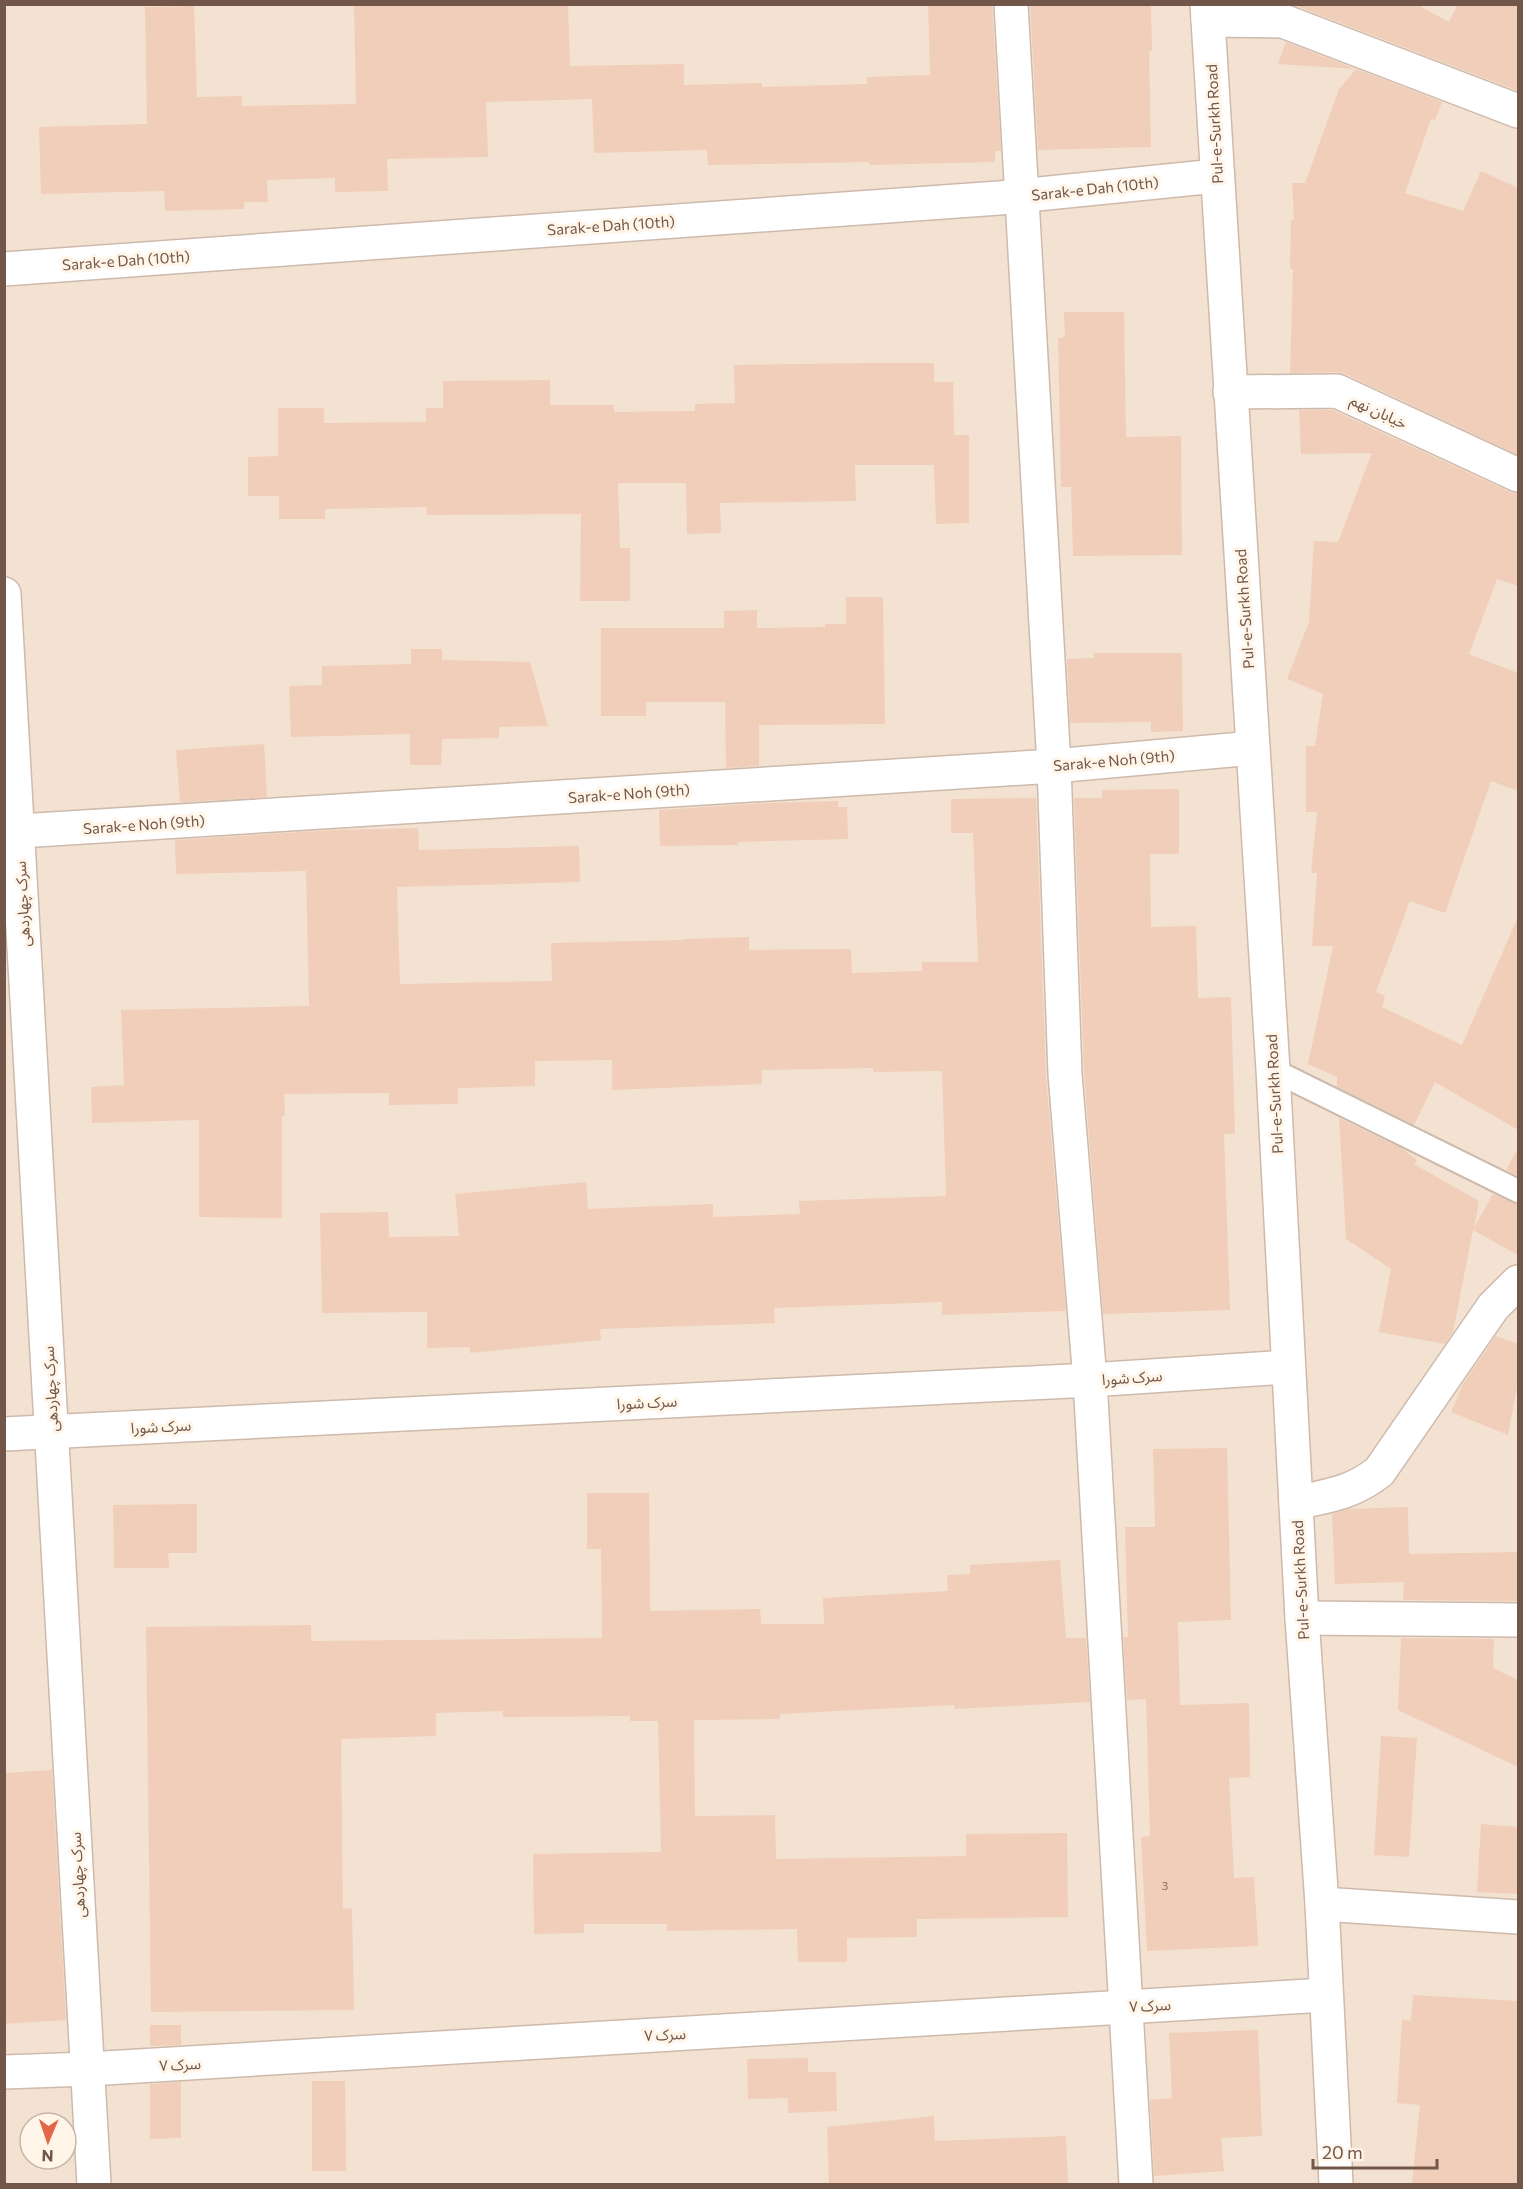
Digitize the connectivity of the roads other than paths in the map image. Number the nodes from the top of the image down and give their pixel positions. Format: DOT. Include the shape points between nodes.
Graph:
graph roads {
  1 [pos="1011,4"];
  2 [pos="1208,12"];
  3 [pos="1518,111"];
  4 [pos="1216,176"];
  5 [pos="1022,196"];
  6 [pos="4,269"];
  7 [pos="1230,392"];
  8 [pos="1518,475"];
  9 [pos="4,594"];
  10 [pos="1253,748"];
  11 [pos="1054,766"];
  12 [pos="11,832"];
  13 [pos="1273,1070"];
  14 [pos="1518,1191"];
  15 [pos="1518,1282"];
  16 [pos="1288,1366"];
  17 [pos="1090,1380"];
  18 [pos="52,1432"];
  19 [pos="4,1434"];
  20 [pos="1296,1503"];
  21 [pos="1302,1618"];
  22 [pos="1518,1620"];
  23 [pos="1322,1904"];
  24 [pos="1518,1917"];
  25 [pos="1325,1995"];
  26 [pos="1126,2006"];
  27 [pos="88,2069"];
  28 [pos="4,2072"];
  29 [pos="94,2184"];
  30 [pos="1136,2184"];
  31 [pos="1336,2184"];
  1 -- 5 [label="street"];
  2 -- 3 [label="street" via="1283,21"];
  2 -- 4 [label="street, Pul-e-Surkh Road"];
  4 -- 5 [label="street, Sarak-e Dah (10th)"];
  4 -- 7 [label="street, Pul-e-Surkh Road"];
  5 -- 6 [label="street, Sarak-e Dah (10th)"];
  5 -- 11 [label="street"];
  7 -- 8 [label="street, خیابان نهم" via="1337,391"];
  7 -- 10 [label="street, Pul-e-Surkh Road"];
  9 -- 12 [label="street, سرک چهاردهی"];
  10 -- 11 [label="street, Sarak-e Noh (9th)"];
  10 -- 13 [label="street, Pul-e-Surkh Road"];
  11 -- 12 [label="street, Sarak-e Noh (9th)"];
  11 -- 17 [label="street" via="1065,1074"];
  12 -- 18 [label="street, سرک چهاردهی"];
  13 -- 14 [label="lane"];
  13 -- 16 [label="street, Pul-e-Surkh Road"];
  15 -- 20 [label="street" via="1493,1307 1379,1472 1346,1492"];
  16 -- 17 [label="street, سرک شورا"];
  16 -- 20 [label="street, Pul-e-Surkh Road"];
  17 -- 18 [label="street, سرک شورا"];
  17 -- 26 [label="street"];
  18 -- 19 [label="street, سرک شورا"];
  18 -- 27 [label="street, سرک چهاردهی"];
  20 -- 21 [label="street, Pul-e-Surkh Road"];
  21 -- 22 [label="street"];
  21 -- 23 [label="street, Pul-e-Surkh Road"];
  23 -- 24 [label="street"];
  23 -- 25 [label="street, Pul-e-Surkh Road"];
  25 -- 26 [label="street, سرک ۷"];
  25 -- 31 [label="street, Pul-e-Surkh Road"];
  26 -- 27 [label="street, سرک ۷"];
  26 -- 30 [label="street"];
  27 -- 28 [label="street, سرک ۷"];
  27 -- 29 [label="street, سرک چهاردهی"];
}
